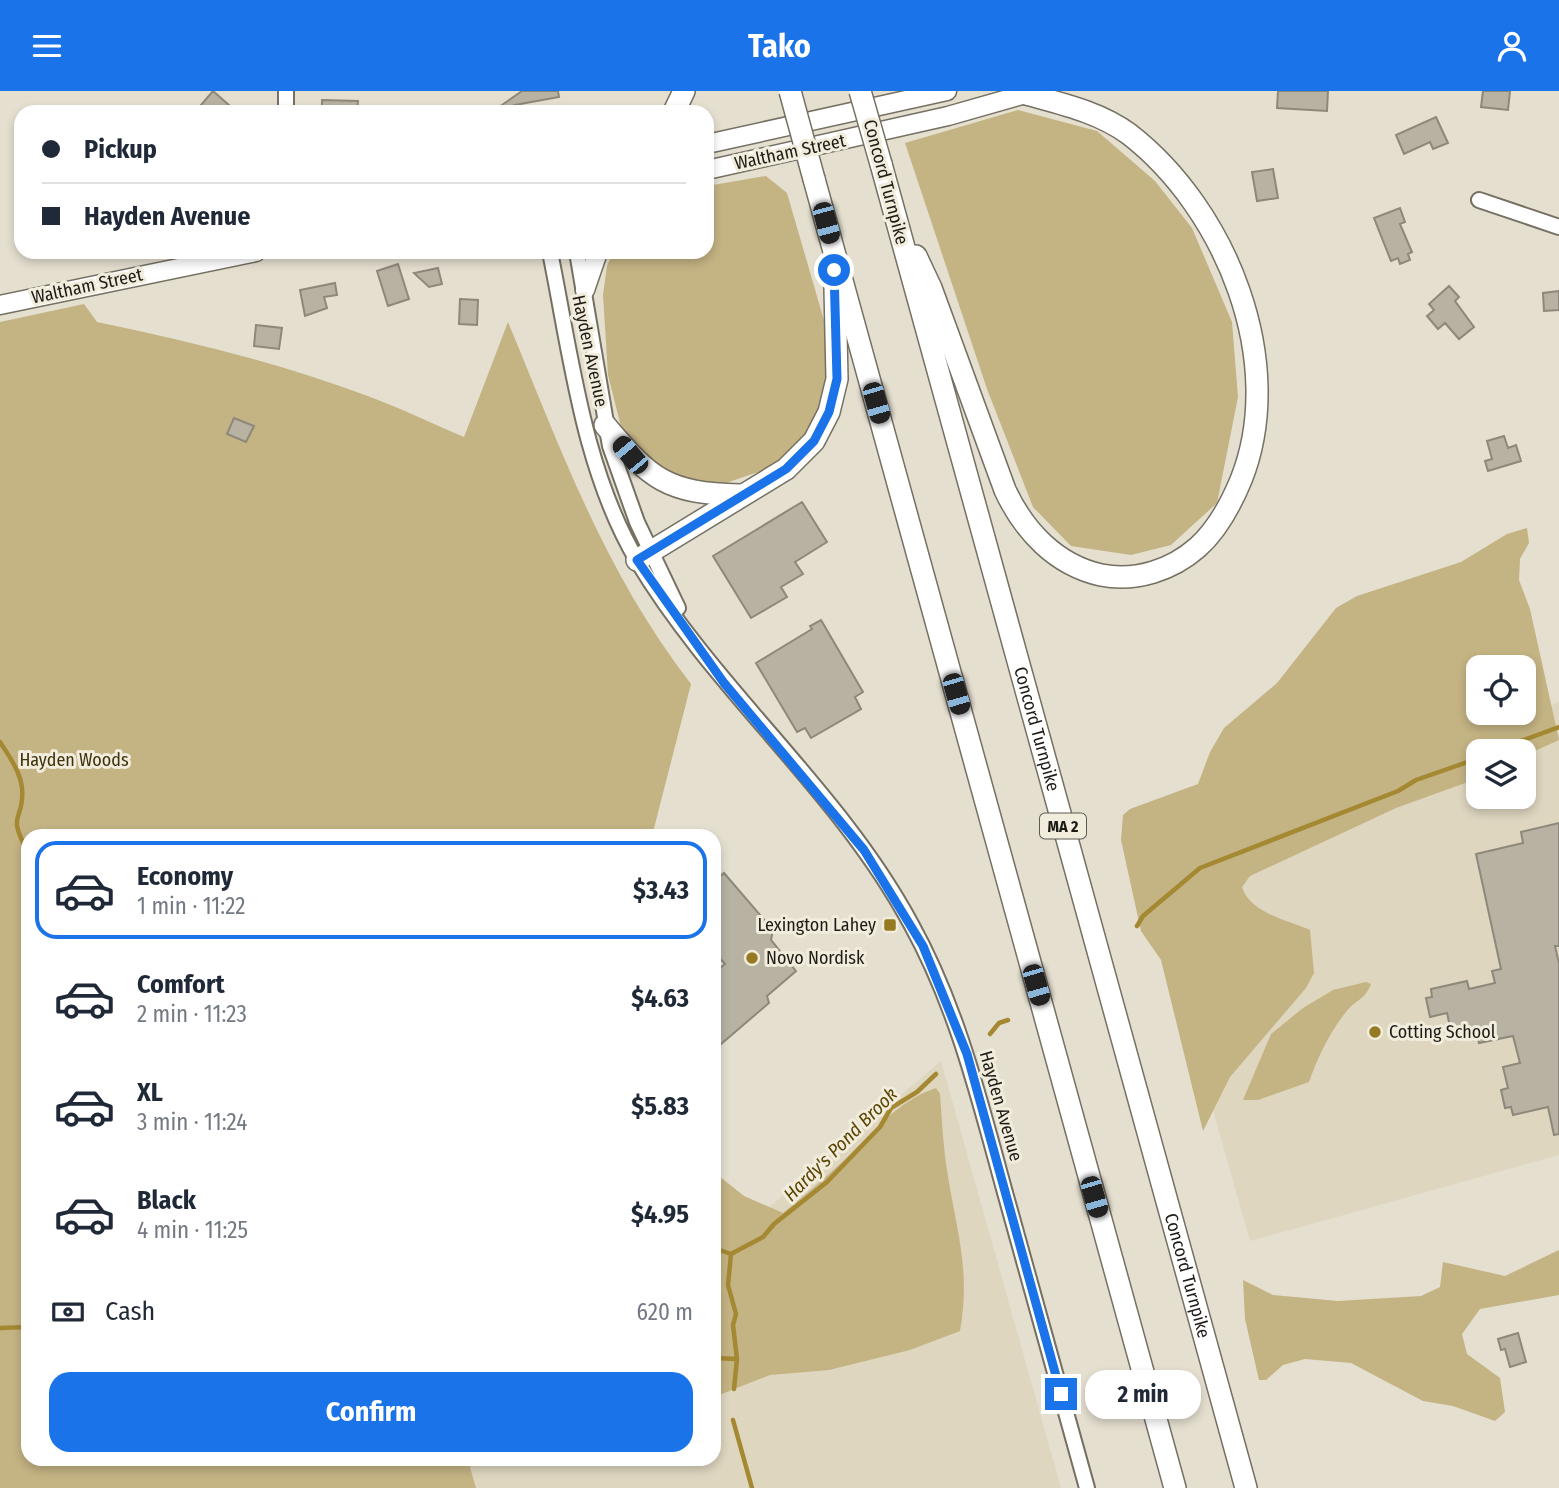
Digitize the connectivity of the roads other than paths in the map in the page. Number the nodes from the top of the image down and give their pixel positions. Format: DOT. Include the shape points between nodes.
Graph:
graph roads {
  1 [pos="790,91"];
  2 [pos="860,91"];
  3 [pos="947,91"];
  4 [pos="1031,92"];
  5 [pos="714,142"];
  6 [pos="714,168"];
  7 [pos="1479,199"];
  8 [pos="893,208"];
  9 [pos="1559,227"];
  10 [pos="832,244"];
  11 [pos="222,259"];
  12 [pos="552,259"];
  13 [pos="578,259"];
  14 [pos="596,259"];
  15 [pos="585,291"];
  16 [pos="0,305"];
  17 [pos="605,425"];
  18 [pos="740,495"];
  19 [pos="644,556"];
  20 [pos="1087,1488"];
  21 [pos="1175,1488"];
  22 [pos="1246,1488"];
  1 -- 10 [label="highway, bridge"];
  2 -- 8 [label="highway, Concord Turnpike / MA 2, bridge"];
  3 -- 5 [label="main road, Waltham Street"];
  4 -- 6 [label="main road, Waltham Street" via="948,116"];
  4 -- 8 [label="highway" via="1102,118 1146,149 1202,216 1237,290 1255,376 1251,448 1226,510 1189,555 1147,574 1106,576 1066,562 1027,527 1005,490 931,288"];
  7 -- 9 [label="street"];
  8 -- 22 [label="highway, Concord Turnpike / MA 2"];
  10 -- 18 [label="highway" via="839,356 829,412 814,441 794,463"];
  10 -- 21 [label="highway"];
  11 -- 16 [label="main road, Waltham Street"];
  12 -- 19 [label="street, Hayden Avenue" via="591,442 617,518"];
  13 -- 15 [label="street, Hayden Avenue"];
  14 -- 15 [label="main road"];
  15 -- 17 [label="street, Hayden Avenue"];
  17 -- 18 [label="highway" via="637,462 665,482 697,493"];
  17 -- 19 [label="street, Hayden Avenue"];
  18 -- 19 [label="highway"];
  19 -- 20 [label="street, Hayden Avenue" via="724,683 864,850 935,970 970,1067"];
}
